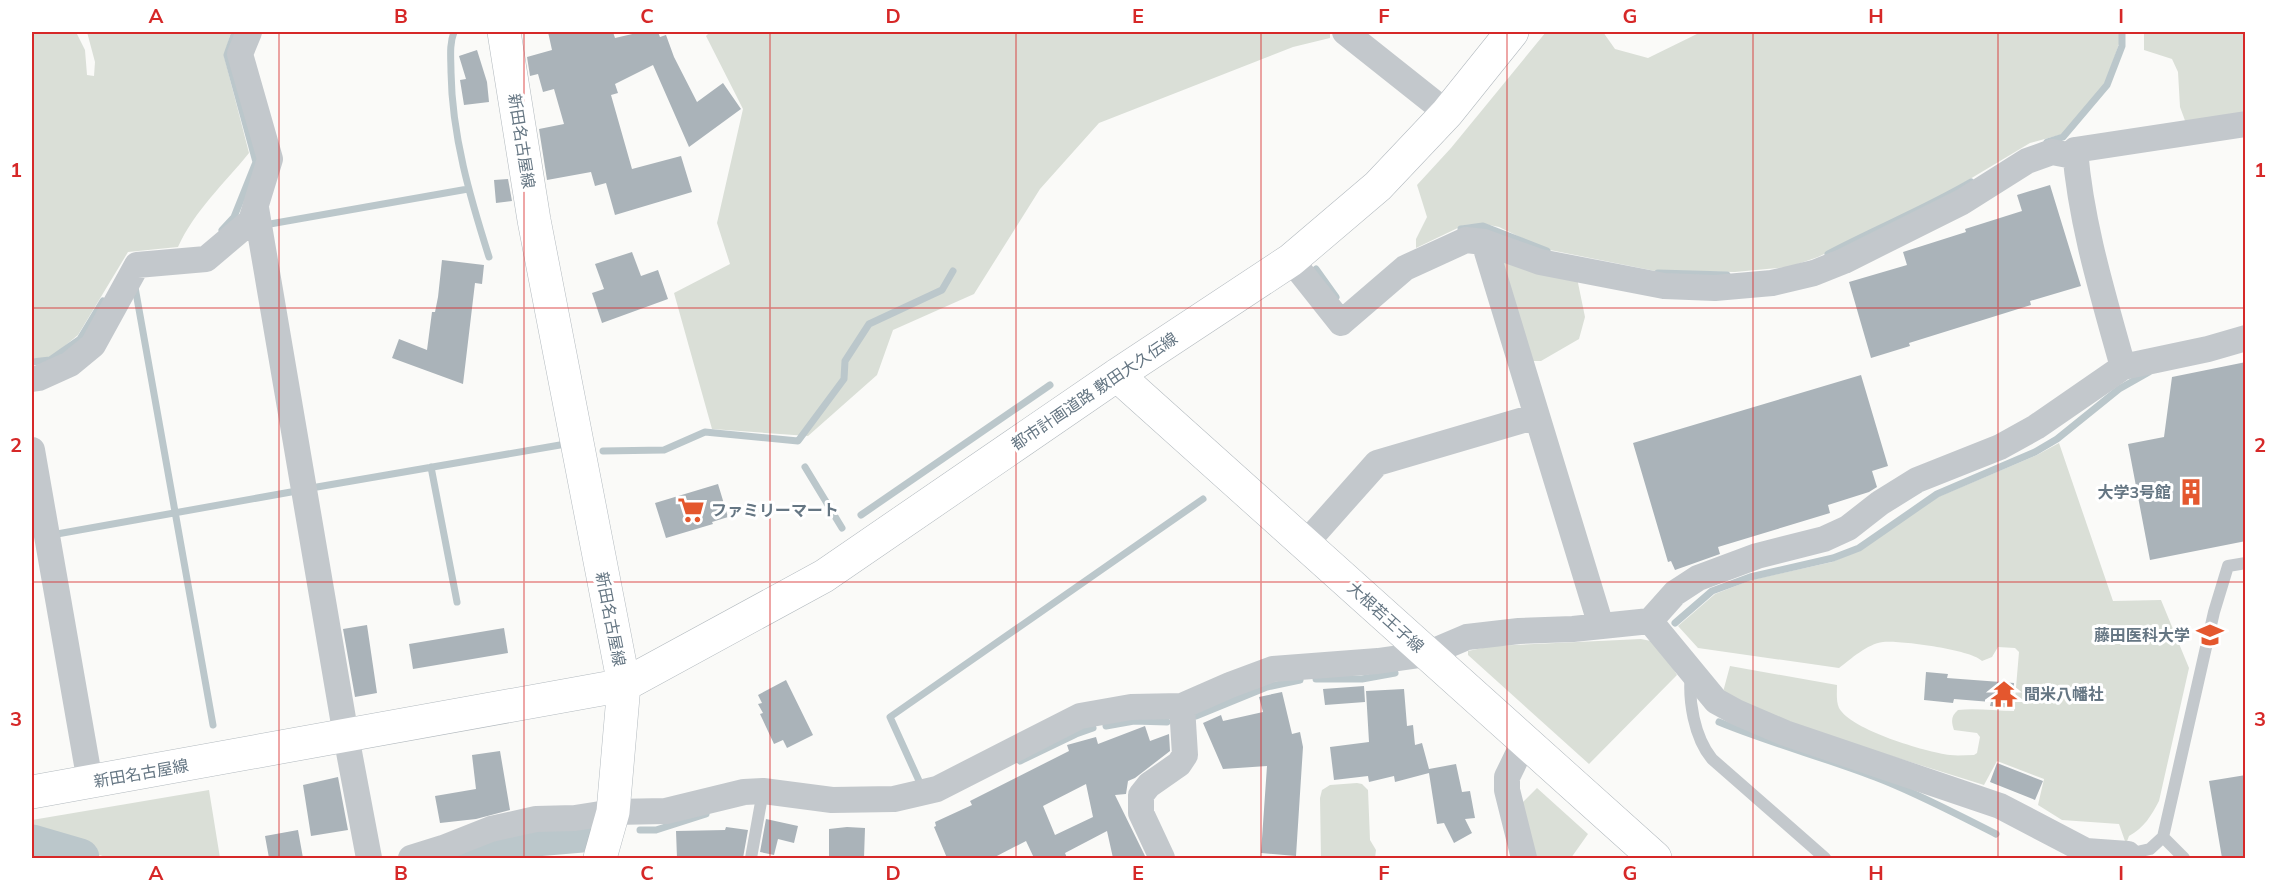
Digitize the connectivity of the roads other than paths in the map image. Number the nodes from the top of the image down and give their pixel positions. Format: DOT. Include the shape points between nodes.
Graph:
graph roads {
  1 [pos="249,32"];
  2 [pos="504,32"];
  3 [pos="1346,32"];
  4 [pos="1512,32"];
  5 [pos="1447,113"];
  6 [pos="2246,124"];
  7 [pos="2075,150"];
  8 [pos="256,208"];
  9 [pos="1484,242"];
  10 [pos="1291,260"];
  11 [pos="2246,338"];
  12 [pos="2122,367"];
  13 [pos="1117,375"];
  14 [pos="32,379"];
  15 [pos="1537,416"];
  16 [pos="32,450"];
  17 [pos="1305,544"];
  18 [pos="2246,562"];
  19 [pos="1650,621"];
  20 [pos="1602,626"];
  21 [pos="1427,654"];
  22 [pos="1691,672"];
  23 [pos="624,685"];
  24 [pos="1182,706"];
  25 [pos="346,735"];
  26 [pos="1524,742"];
  27 [pos="90,782"];
  28 [pos="764,791"];
  29 [pos="32,792"];
  30 [pos="613,812"];
  31 [pos="2163,837"];
  32 [pos="2128,854"];
  33 [pos="369,858"];
  34 [pos="411,858"];
  35 [pos="600,858"];
  36 [pos="751,858"];
  37 [pos="1162,858"];
  38 [pos="1524,858"];
  39 [pos="1655,858"];
  40 [pos="1825,858"];
  41 [pos="2184,858"];
  1 -- 8 [label="street" via="240,54 270,159"];
  2 -- 23 [label="street, 新田名古屋線" via="534,220"];
  3 -- 5 [label="street"];
  4 -- 5 [label="street, 都市計画道路 敷田大久伝線"];
  5 -- 10 [label="street, 都市計画道路 敷田大久伝線" via="1377,186"];
  6 -- 7 [label="street"];
  7 -- 9 [label="street" via="2068,155 2052,152 2027,161 1962,202 1844,261 1772,284 1664,286 1540,262"];
  7 -- 12 [label="street" via="2088,239"];
  8 -- 14 [label="street" via="251,221 206,259 137,265 93,345 69,364"];
  8 -- 25 [label="street"];
  9 -- 10 [label="street" via="1466,240 1405,268 1341,323"];
  9 -- 15 [label="street"];
  10 -- 13 [label="street, 都市計画道路 敷田大久伝線"];
  11 -- 12 [label="street"];
  12 -- 19 [label="street" via="2036,427 2000,447 1917,480 1848,528 1698,578 1675,593"];
  13 -- 17 [label="street, 大根若王子線"];
  13 -- 23 [label="street, 都市計画道路 敷田大久伝線" via="824,576"];
  15 -- 17 [label="street" via="1377,463"];
  15 -- 20 [label="street"];
  16 -- 27 [label="street"];
  17 -- 21 [label="street, 大根若王子線"];
  18 -- 31 [label="lane" via="2228,566 2214,612"];
  19 -- 20 [label="street"];
  19 -- 22 [label="street"];
  20 -- 21 [label="street" via="1467,638"];
  21 -- 24 [label="street" via="1273,669"];
  21 -- 26 [label="street, 大根若王子線"];
  22 -- 32 [label="street" via="1716,701 1775,729 2000,806 2086,851"];
  22 -- 40 [label="lane" via="1689,692 1704,749"];
  23 -- 25 [label="street, 新田名古屋線"];
  23 -- 30 [label="street"];
  24 -- 28 [label="street" via="1080,716 937,789 894,799 832,800"];
  24 -- 37 [label="street" via="1185,755 1142,795 1141,813"];
  25 -- 27 [label="street, 新田名古屋線"];
  25 -- 33 [label="street"];
  26 -- 38 [label="street" via="1510,767 1508,790"];
  26 -- 39 [label="street, 大根若王子線"];
  27 -- 29 [label="street, 新田名古屋線"];
  28 -- 30 [label="street" via="744,792 666,811"];
  28 -- 36 [label="lane"];
  30 -- 34 [label="street" via="536,819 491,829"];
  30 -- 35 [label="street"];
  31 -- 32 [label="lane" via="2150,849"];
  31 -- 41 [label="lane"];
}
